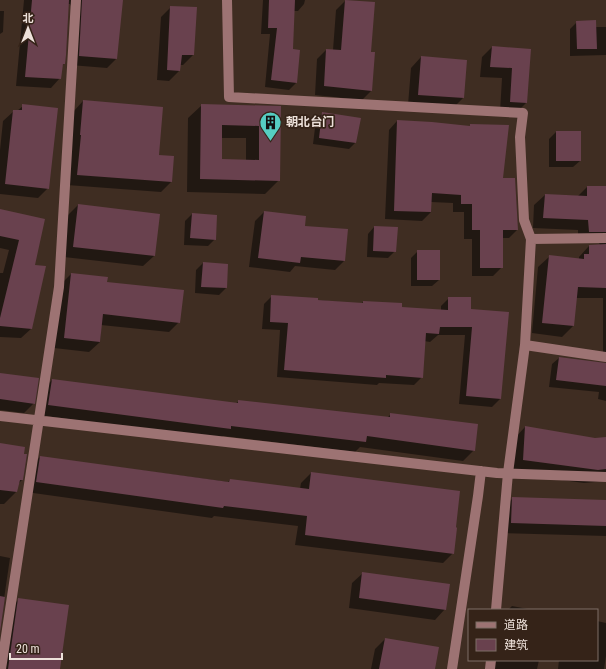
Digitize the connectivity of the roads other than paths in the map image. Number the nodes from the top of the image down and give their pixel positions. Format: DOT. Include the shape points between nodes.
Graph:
graph roads {
  1 [pos="76,0"];
  2 [pos="227,0"];
  3 [pos="606,238"];
  4 [pos="531,240"];
  5 [pos="525,344"];
  6 [pos="606,358"];
  7 [pos="0,416"];
  8 [pos="39,420"];
  9 [pos="481,471"];
  10 [pos="508,473"];
  11 [pos="606,477"];
  12 [pos="496,609"];
  13 [pos="1,669"];
  14 [pos="452,669"];
  1 -- 8 [label="street" via="59,287"];
  2 -- 4 [label="street" via="229,97 523,113 520,137 524,220"];
  3 -- 4 [label="street"];
  4 -- 5 [label="street"];
  5 -- 6 [label="street"];
  5 -- 10 [label="street"];
  7 -- 8 [label="street"];
  8 -- 9 [label="street"];
  8 -- 13 [label="street"];
  9 -- 10 [label="street"];
  9 -- 14 [label="street"];
  10 -- 11 [label="street"];
  10 -- 12 [label="street"];
}
